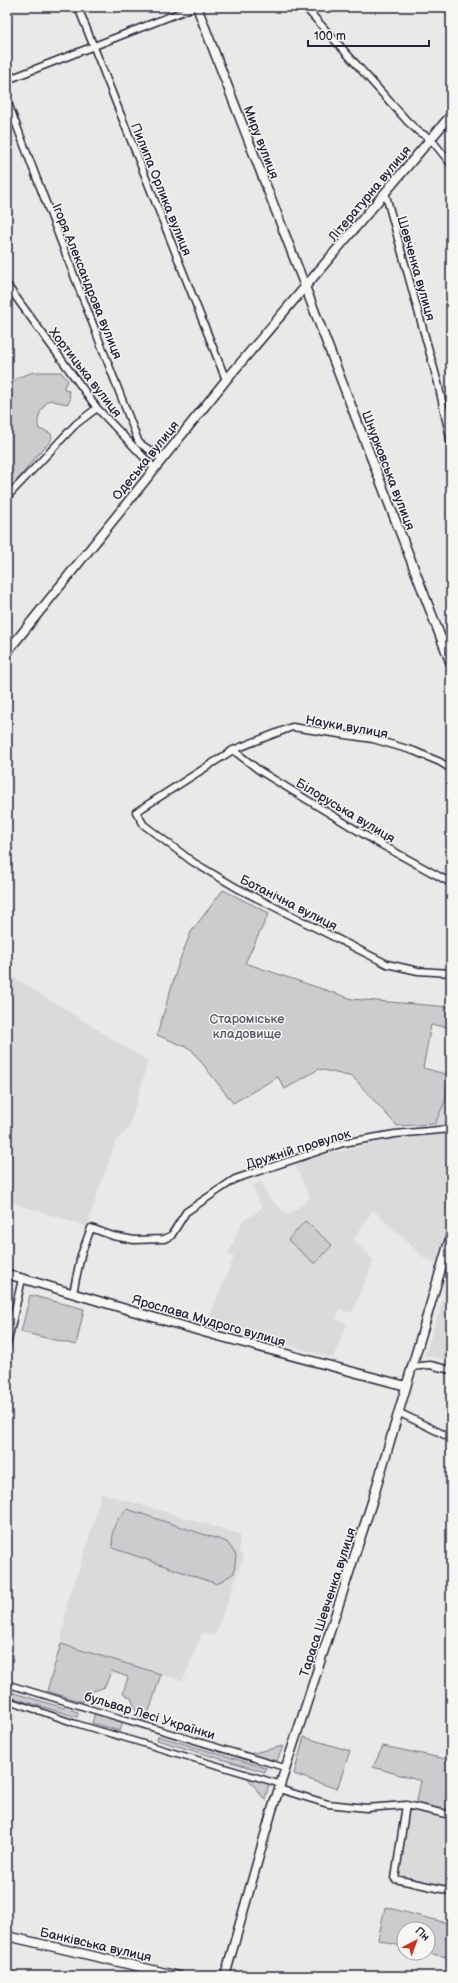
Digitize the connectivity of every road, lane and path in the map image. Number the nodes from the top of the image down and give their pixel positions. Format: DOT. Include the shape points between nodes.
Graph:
graph roads {
  1 [pos="78,7"];
  2 [pos="194,7"];
  3 [pos="197,7"];
  4 [pos="305,7"];
  5 [pos="94,47"];
  6 [pos="7,80"];
  7 [pos="7,100"];
  8 [pos="451,114"];
  9 [pos="430,138"];
  10 [pos="451,164"];
  11 [pos="385,192"];
  12 [pos="7,285"];
  13 [pos="305,286"];
  14 [pos="226,380"];
  15 [pos="97,408"];
  16 [pos="451,443"];
  17 [pos="162,458"];
  18 [pos="154,468"];
  19 [pos="7,497"];
  20 [pos="7,652"];
  21 [pos="451,664"];
  22 [pos="233,750"];
  23 [pos="451,769"];
  24 [pos="136,812"];
  25 [pos="451,883"];
  26 [pos="451,973"];
  27 [pos="451,1129"];
  28 [pos="451,1235"];
  29 [pos="7,1274"];
  30 [pos="22,1279"];
  31 [pos="73,1293"];
  32 [pos="7,1345"];
  33 [pos="411,1367"];
  34 [pos="451,1370"];
  35 [pos="406,1386"];
  36 [pos="398,1412"];
  37 [pos="451,1438"];
  38 [pos="7,1684"];
  39 [pos="7,1700"];
  40 [pos="286,1768"];
  41 [pos="279,1787"];
  42 [pos="406,1805"];
  43 [pos="451,1815"];
  44 [pos="451,1891"];
  45 [pos="7,1936"];
  46 [pos="179,1976"];
  47 [pos="225,1976"];
  1 -- 5 [label="street, Пилипа Орлика вулиця"];
  2 -- 5 [label="street"];
  3 -- 13 [label="street, Миру вулиця"];
  4 -- 9 [label="street" via="408,122"];
  5 -- 6 [label="street"];
  5 -- 14 [label="street, Пилипа Орлика вулиця"];
  7 -- 17 [label="street, Ігоря Александрова вулиця" via="139,444"];
  8 -- 9 [label="street, Літературна вулиця"];
  9 -- 10 [label="street"];
  9 -- 11 [label="street, Літературна вулиця"];
  11 -- 13 [label="street, Літературна вулиця"];
  11 -- 16 [label="street, Шевченка вулиця" via="438,383"];
  12 -- 15 [label="street, Хортицька вулиця"];
  13 -- 14 [label="street, Одеська вулиця"];
  13 -- 21 [label="street, Шнурковська вулиця"];
  14 -- 17 [label="street, Одеська вулиця"];
  15 -- 18 [label="street, Хортицька вулиця"];
  15 -- 19 [label="street" via="76,424"];
  17 -- 18 [label="street, Одеська вулиця"];
  18 -- 20 [label="street, Одеська вулиця"];
  22 -- 23 [label="street, Науки вулиця" via="292,727 373,739 414,751"];
  22 -- 24 [label="street, Науки вулиця"];
  22 -- 25 [label="street, Білоруська вулиця" via="266,775 373,840"];
  24 -- 26 [label="street, Ботанічна вулиця" via="144,825 192,862 243,892 387,964 418,971"];
  27 -- 31 [label="street, Дружній провулок" via="395,1134 343,1143 235,1179 186,1212 171,1236 164,1239 134,1240 92,1228 81,1255"];
  28 -- 33 [label="street, Тараса Шевченка вулиця"];
  29 -- 30 [label="street, Ярослава Мудрого вулиця"];
  30 -- 31 [label="street, Ярослава Мудрого вулиця"];
  30 -- 32 [label="street"];
  31 -- 35 [label="street, Ярослава Мудрого вулиця" via="207,1334"];
  33 -- 34 [label="street" via="430,1365"];
  33 -- 35 [label="street, Тараса Шевченка вулиця"];
  35 -- 36 [label="street, Тараса Шевченка вулиця"];
  36 -- 37 [label="street"];
  36 -- 40 [label="street, Тараса Шевченка вулиця" via="372,1502"];
  38 -- 40 [label="street, бульвар Лесі Українки"];
  39 -- 41 [label="street"];
  40 -- 41 [label="street, Тараса Шевченка вулиця"];
  41 -- 42 [label="street" via="328,1804 366,1808"];
  41 -- 47 [label="street, Тараса Шевченка вулиця"];
  42 -- 43 [label="street"];
  42 -- 44 [label="street" via="394,1879"];
  45 -- 46 [label="street, Банківська вулиця"];
}
